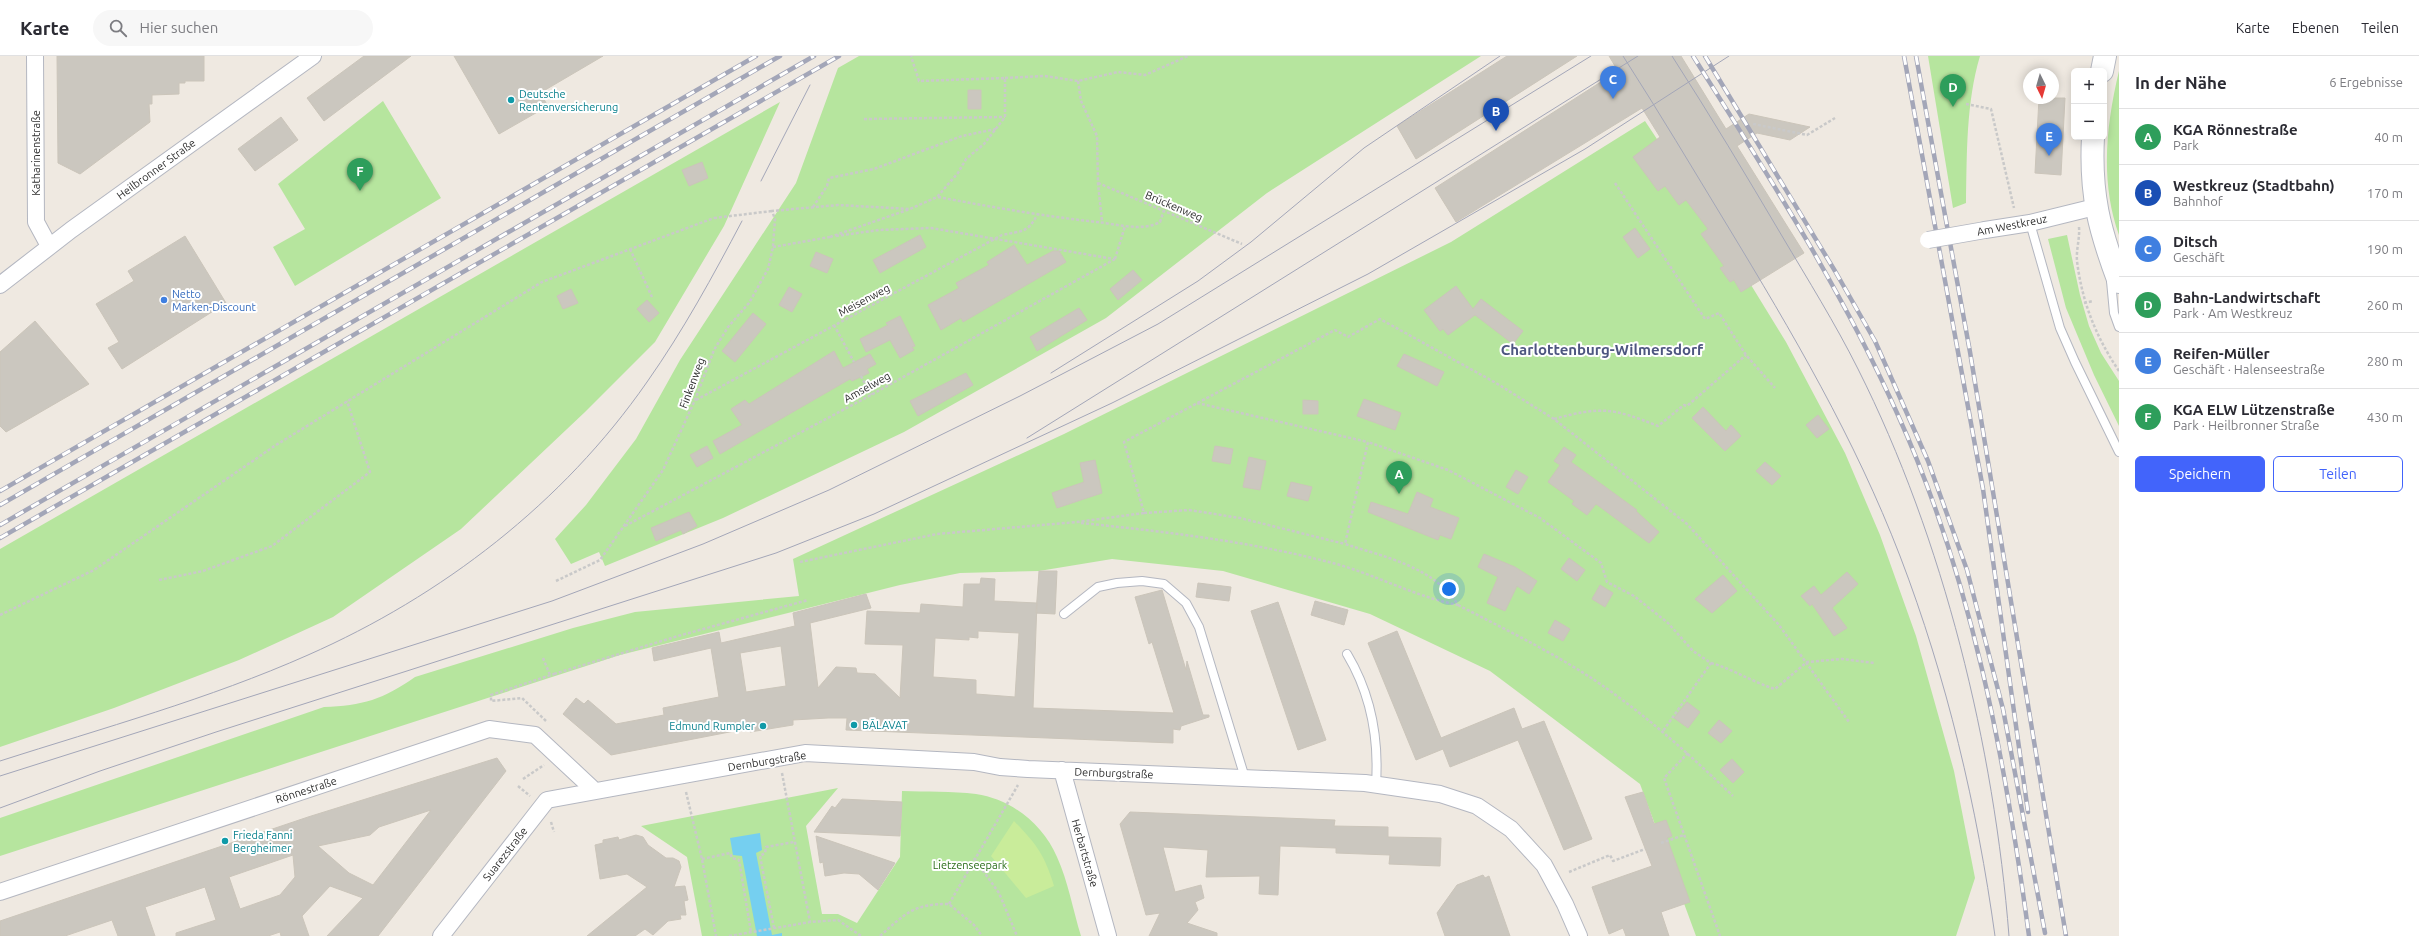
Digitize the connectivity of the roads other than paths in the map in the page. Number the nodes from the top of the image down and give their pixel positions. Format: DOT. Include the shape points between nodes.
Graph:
graph roads {
  1 [pos="35,56"];
  2 [pos="313,56"];
  3 [pos="2105,56"];
  4 [pos="2103,68"];
  5 [pos="2093,140"];
  6 [pos="2095,207"];
  7 [pos="2030,223"];
  8 [pos="1928,240"];
  9 [pos="49,246"];
  10 [pos="2109,256"];
  11 [pos="2119,282"];
  12 [pos="0,285"];
  13 [pos="2119,327"];
  14 [pos="2119,452"];
  15 [pos="1064,614"];
  16 [pos="1347,654"];
  17 [pos="1062,770"];
  18 [pos="1245,778"];
  19 [pos="1376,784"];
  20 [pos="589,792"];
  21 [pos="0,892"];
  22 [pos="440,936"];
  23 [pos="1108,936"];
  24 [pos="1580,936"];
  1 -- 9 [label="street, Katharinenstraße" via="36,222"];
  2 -- 9 [label="street, Heilbronner Straße"];
  3 -- 4 [label="main road"];
  5 -- 6 [label="main road" via="2092,177"];
  6 -- 7 [label="street, Am Westkreuz"];
  6 -- 10 [label="main road"];
  7 -- 8 [label="street, Am Westkreuz, bridge"];
  7 -- 14 [label="lane" via="2060,328"];
  9 -- 12 [label="street, Heilbronner Straße"];
  10 -- 11 [label="main road"];
  10 -- 13 [label="lane" via="2114,313"];
  15 -- 18 [label="lane" via="1098,587 1117,583 1164,584 1186,603 1199,627"];
  16 -- 19 [label="lane" via="1359,674 1373,723 1378,760"];
  17 -- 18 [label="street, Dernburgstraße"];
  17 -- 20 [label="street, Dernburgstraße" via="1000,767 974,762 805,753"];
  17 -- 23 [label="street, Herbartstraße"];
  18 -- 19 [label="street, Dernburgstraße"];
  19 -- 24 [label="street, Dernburgstraße" via="1440,794 1478,806 1511,829 1544,865"];
  20 -- 21 [label="street, Rönnestraße" via="535,735 489,729"];
  20 -- 22 [label="street, Suarezstraße" via="547,800"];
}
